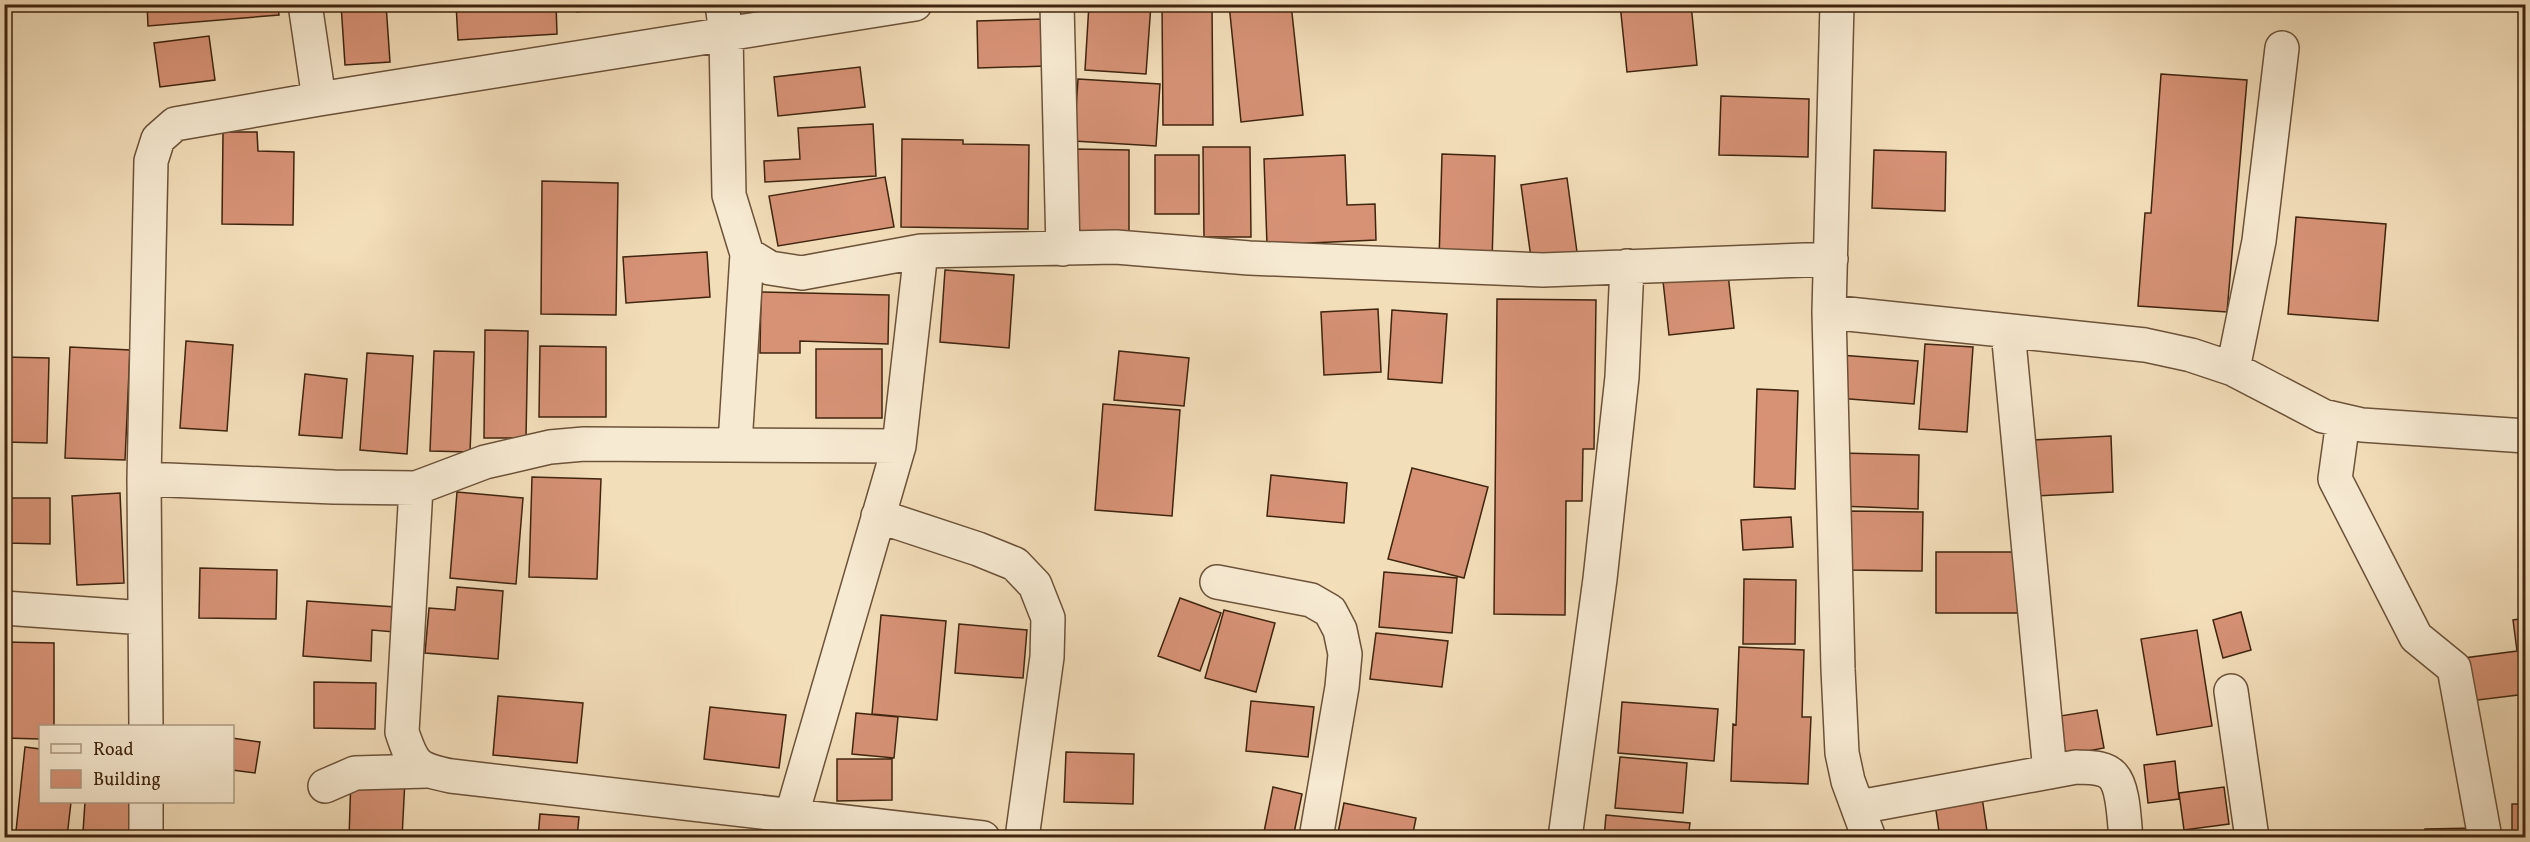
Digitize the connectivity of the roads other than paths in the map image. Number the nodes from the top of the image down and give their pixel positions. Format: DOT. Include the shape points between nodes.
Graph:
graph roads {
  1 [pos="305,4"];
  2 [pos="915,4"];
  3 [pos="1057,4"];
  4 [pos="1837,4"];
  5 [pos="724,19"];
  6 [pos="2282,48"];
  7 [pos="318,99"];
  8 [pos="1063,249"];
  9 [pos="921,251"];
  10 [pos="747,254"];
  11 [pos="1831,259"];
  12 [pos="1627,266"];
  13 [pos="1829,312"];
  14 [pos="2008,331"];
  15 [pos="2233,369"];
  16 [pos="2343,421"];
  17 [pos="2526,436"];
  18 [pos="735,444"];
  19 [pos="899,446"];
  20 [pos="144,479"];
  21 [pos="416,488"];
  22 [pos="879,516"];
  23 [pos="1216,582"];
  24 [pos="4,608"];
  25 [pos="145,618"];
  26 [pos="2230,691"];
  27 [pos="146,725"];
  28 [pos="427,771"];
  29 [pos="2050,772"];
  30 [pos="325,786"];
  31 [pos="146,803"];
  32 [pos="1864,822"];
  33 [pos="788,826"];
  34 [pos="146,837"];
  35 [pos="983,837"];
  36 [pos="1022,837"];
  37 [pos="1316,837"];
  38 [pos="1565,837"];
  39 [pos="2126,837"];
  40 [pos="2252,837"];
  41 [pos="2486,837"];
  1 -- 7 [label="street"];
  2 -- 5 [label="street"];
  3 -- 8 [label="street"];
  4 -- 11 [label="street"];
  5 -- 7 [label="street"];
  5 -- 10 [label="street" via="729,195"];
  6 -- 15 [label="street" via="2259,241"];
  7 -- 20 [label="street" via="175,124 159,139 151,161"];
  8 -- 9 [label="street"];
  8 -- 12 [label="street" via="1116,247 1249,258 1543,270"];
  9 -- 10 [label="street" via="802,273 770,268"];
  9 -- 19 [label="street"];
  10 -- 18 [label="street"];
  11 -- 12 [label="street"];
  11 -- 13 [label="street"];
  12 -- 38 [label="street" via="1622,377 1600,579"];
  13 -- 14 [label="street"];
  13 -- 32 [label="street" via="1842,753"];
  14 -- 15 [label="street" via="2145,345"];
  14 -- 29 [label="street"];
  15 -- 16 [label="street" via="2323,416"];
  16 -- 17 [label="street"];
  16 -- 41 [label="street" via="2335,478 2416,637 2454,668"];
  18 -- 19 [label="street"];
  18 -- 21 [label="street" via="550,447 485,462"];
  19 -- 22 [label="street"];
  20 -- 21 [label="street"];
  20 -- 25 [label="street"];
  21 -- 28 [label="street" via="402,732 411,757"];
  22 -- 33 [label="street"];
  22 -- 36 [label="street" via="1015,564 1035,585 1048,618 1047,657"];
  23 -- 37 [label="street" via="1311,600 1330,611 1340,630 1345,654 1342,687"];
  24 -- 25 [label="street"];
  25 -- 27 [label="street"];
  26 -- 40 [label="street"];
  28 -- 30 [label="street" via="355,773"];
  28 -- 33 [label="street"];
  29 -- 32 [label="street"];
  29 -- 39 [label="street" via="2098,768 2113,776 2121,793"];
  31 -- 34 [label="street"];
  33 -- 35 [label="street"];
}
